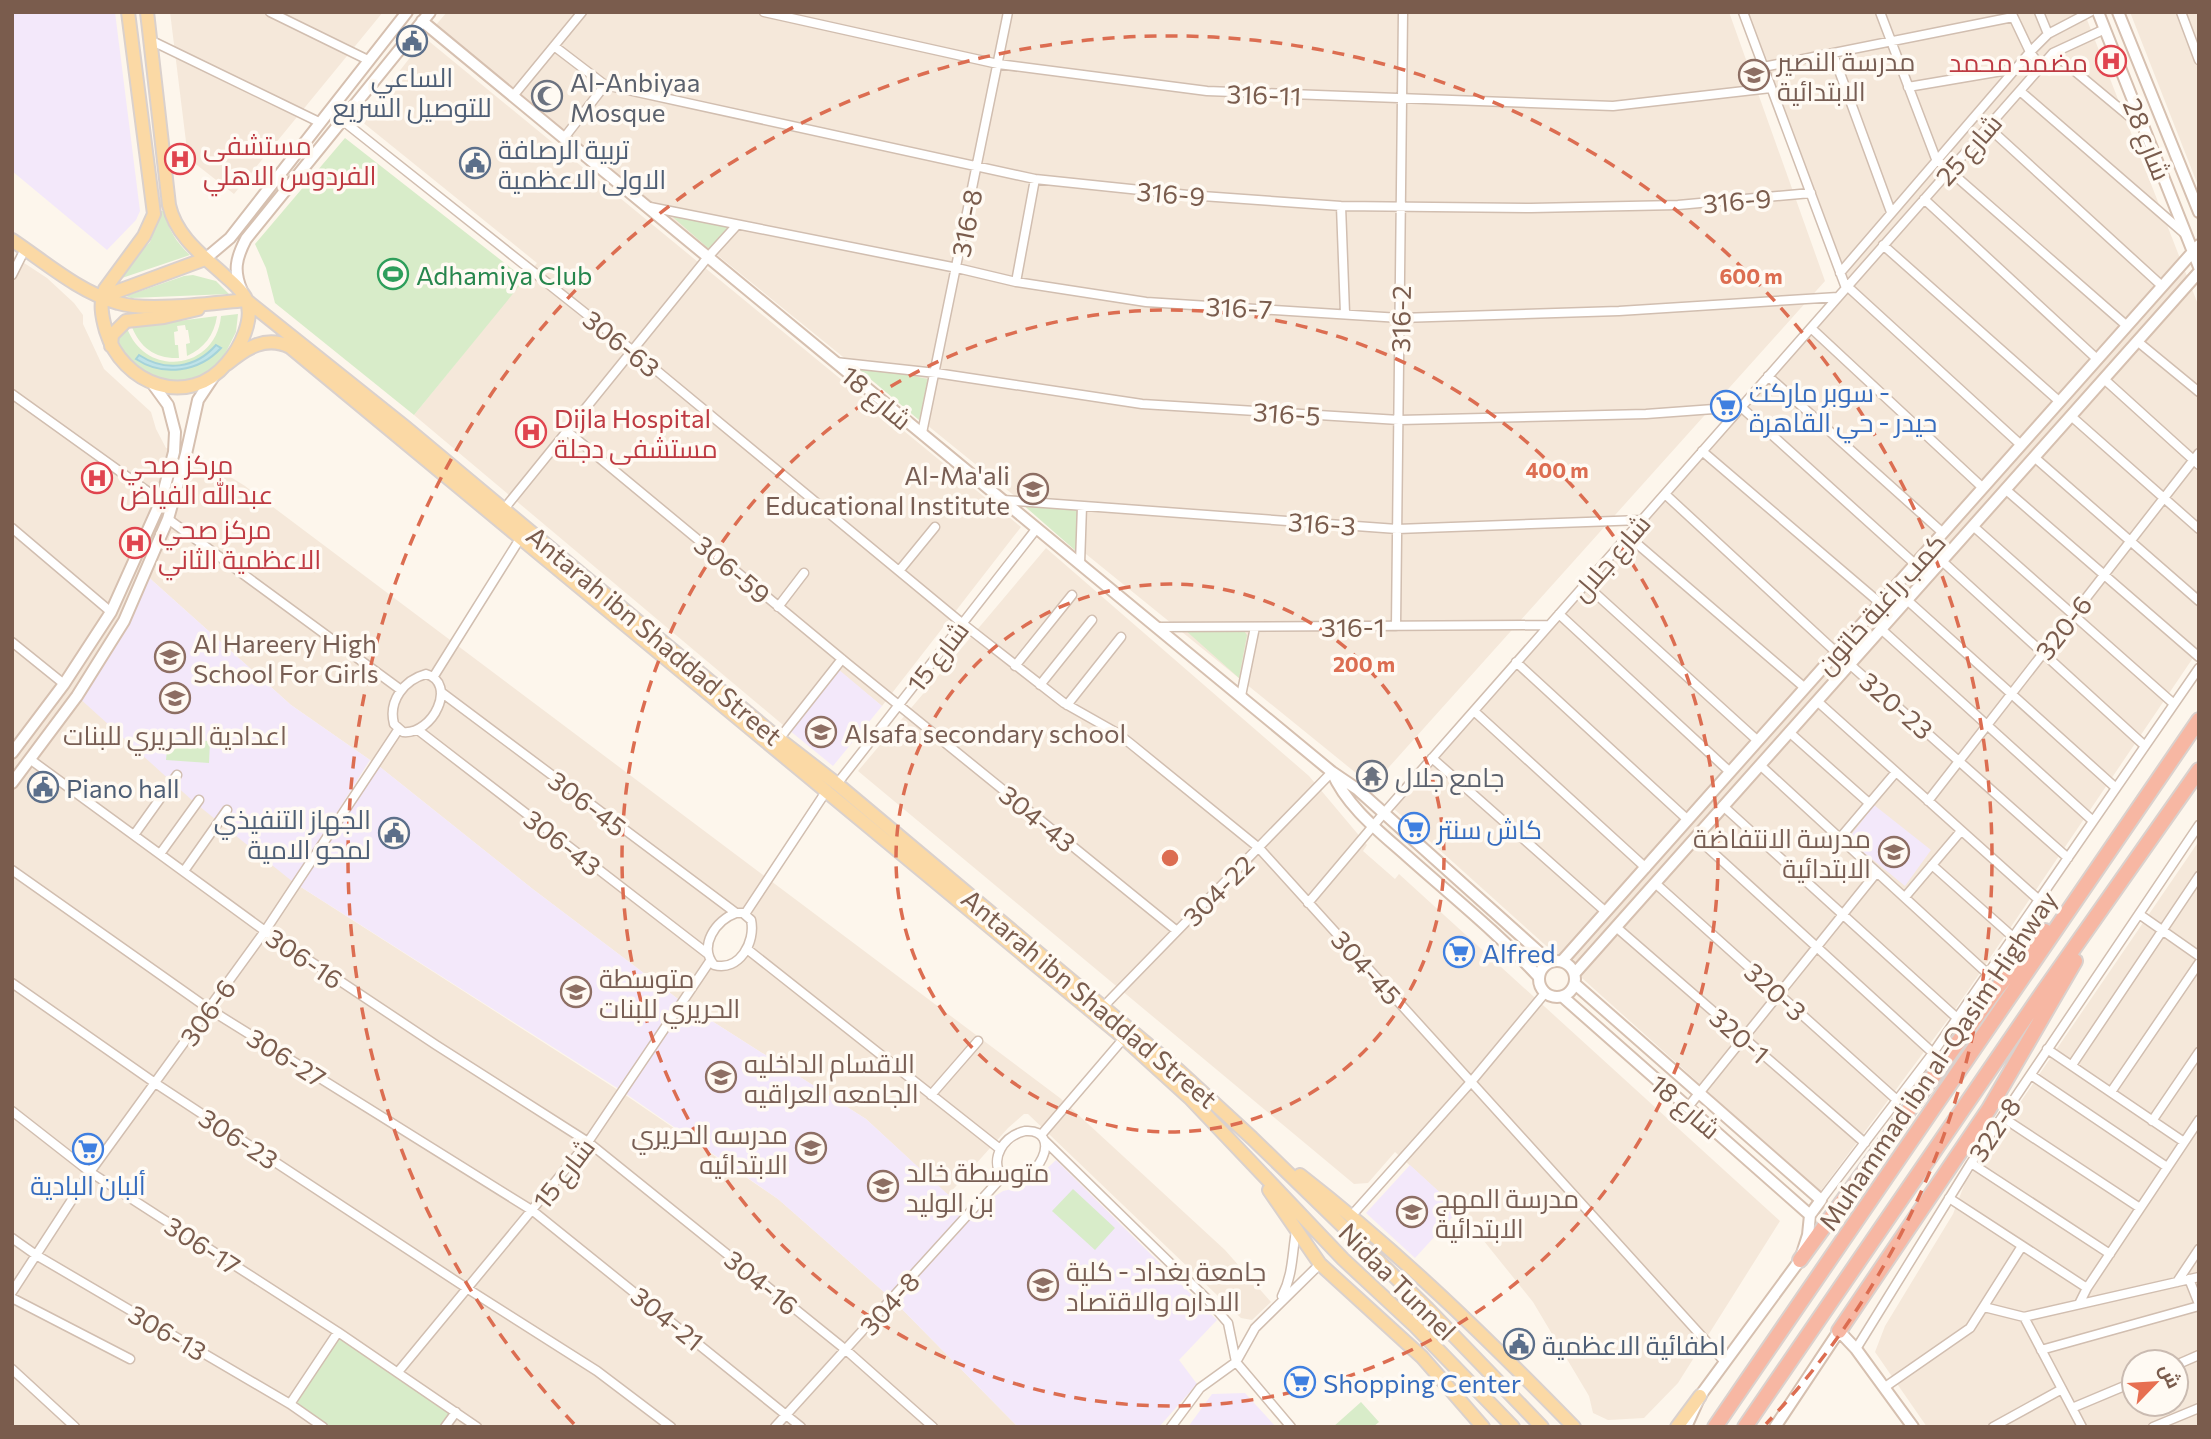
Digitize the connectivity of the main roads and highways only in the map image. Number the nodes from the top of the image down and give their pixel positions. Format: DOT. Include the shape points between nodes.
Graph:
graph roads {
  1 [pos="128,12"];
  2 [pos="147,12"];
  3 [pos="12,240"];
  4 [pos="205,259"];
  5 [pos="102,297"];
  6 [pos="246,300"];
  7 [pos="215,303"];
  8 [pos="111,346"];
  9 [pos="227,364"];
  10 [pos="2199,720"];
  11 [pos="2199,770"];
  12 [pos="832,787"];
  13 [pos="2098,868"];
  14 [pos="2115,892"];
  15 [pos="1252,1138"];
  16 [pos="1241,1149"];
  17 [pos="1800,1260"];
  18 [pos="1839,1331"];
  19 [pos="1700,1396"];
  20 [pos="1483,1427"];
  21 [pos="1513,1427"];
  22 [pos="1542,1427"];
  23 [pos="1574,1427"];
  24 [pos="1677,1427"];
  25 [pos="1715,1427"];
  26 [pos="1745,1427"];
  1 -- 5 [label="main road" via="154,214"];
  2 -- 4 [label="main road, Antarah ibn Shaddad Street" via="169,208 176,225"];
  3 -- 5 [label="main road"];
  4 -- 5 [label="main road"];
  4 -- 6 [label="main road, Antarah ibn Shaddad Street"];
  5 -- 7 [label="main road" via="133,306"];
  5 -- 8 [label="main road"];
  6 -- 7 [label="main road"];
  6 -- 9 [label="main road" via="244,336"];
  6 -- 12 [label="main road, Antarah ibn Shaddad Street" via="504,509"];
  7 -- 8 [label="main road" via="164,317 126,321 112,335"];
  8 -- 9 [label="main road" via="128,368 152,383 173,387 203,382"];
  9 -- 12 [label="main road, Antarah ibn Shaddad Street" via="261,343 280,342 290,347"];
  10 -- 13 [label="highway, Muhammad ibn al-Qasim Highway"];
  11 -- 14 [label="highway, Muhammad ibn al-Qasim Highway"];
  12 -- 15 [label="main road, Antarah ibn Shaddad Street" via="1103,1007"];
  12 -- 16 [label="main road, Antarah ibn Shaddad Street" via="1124,1038"];
  13 -- 17 [label="highway" via="1998,987"];
  13 -- 25 [label="highway, Muhammad ibn al-Qasim Highway"];
  14 -- 18 [label="highway" via="2003,1087"];
  14 -- 26 [label="highway, Muhammad ibn al-Qasim Highway"];
  15 -- 22 [label="main road, Nidaa Tunnel"];
  15 -- 23 [label="main road" via="1352,1215 1479,1331"];
  16 -- 20 [label="main road" via="1320,1264 1422,1357"];
  16 -- 21 [label="main road, Nidaa Tunnel" via="1343,1259"];
  19 -- 24 [label="main road"];
}
